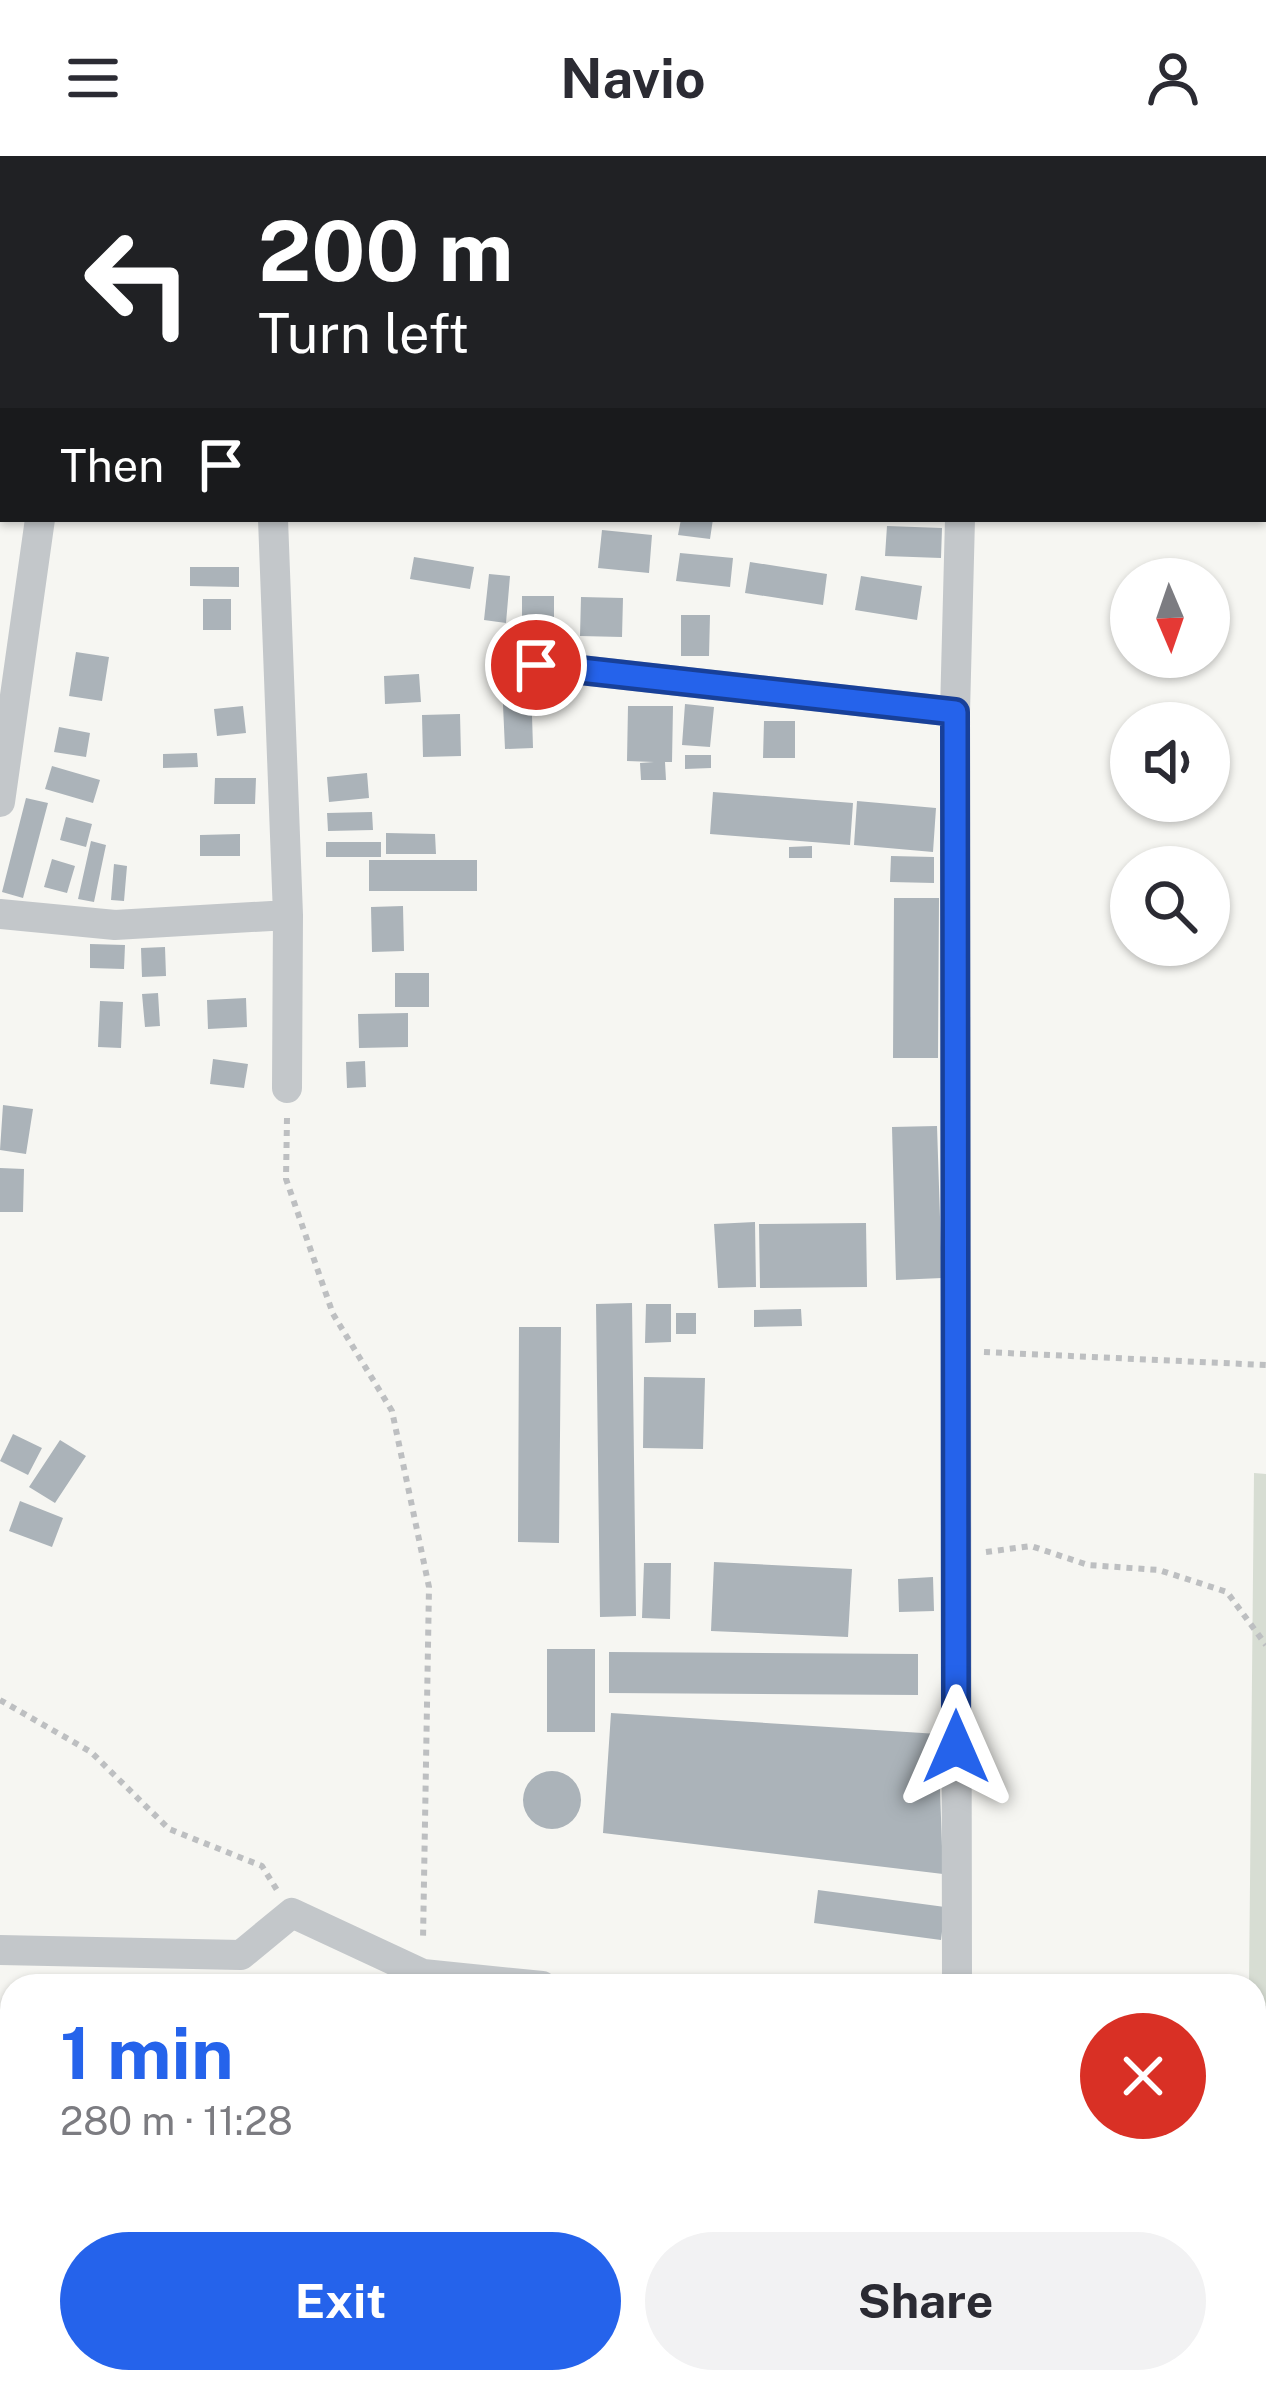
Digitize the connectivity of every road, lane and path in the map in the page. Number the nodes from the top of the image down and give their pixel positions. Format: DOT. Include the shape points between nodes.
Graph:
graph roads {
  1 [pos="40,522"];
  2 [pos="273,522"];
  3 [pos="960,522"];
  4 [pos="536,665"];
  5 [pos="955,712"];
  6 [pos="0,802"];
  7 [pos="0,914"];
  8 [pos="288,915"];
  9 [pos="287,1088"];
  10 [pos="956,1350"];
  11 [pos="1266,1365"];
  12 [pos="956,1556"];
  13 [pos="1266,1645"];
  14 [pos="0,1700"];
  15 [pos="292,1913"];
  16 [pos="0,1950"];
  17 [pos="423,1974"];
  18 [pos="957,1974"];
  1 -- 6 [label="street"];
  2 -- 8 [label="street"];
  3 -- 5 [label="street"];
  4 -- 5 [label="street"];
  5 -- 10 [label="street"];
  7 -- 8 [label="street" via="116,925"];
  8 -- 9 [label="street"];
  9 -- 17 [label="path" via="286,1179 333,1314 392,1411 429,1587"];
  10 -- 11 [label="path"];
  10 -- 12 [label="street"];
  12 -- 13 [label="path" via="1031,1546 1088,1565 1159,1570 1226,1592"];
  12 -- 18 [label="street"];
  14 -- 15 [label="path" via="91,1752 169,1829 262,1866"];
  15 -- 16 [label="street" via="242,1955"];
  15 -- 17 [label="street"];
}
